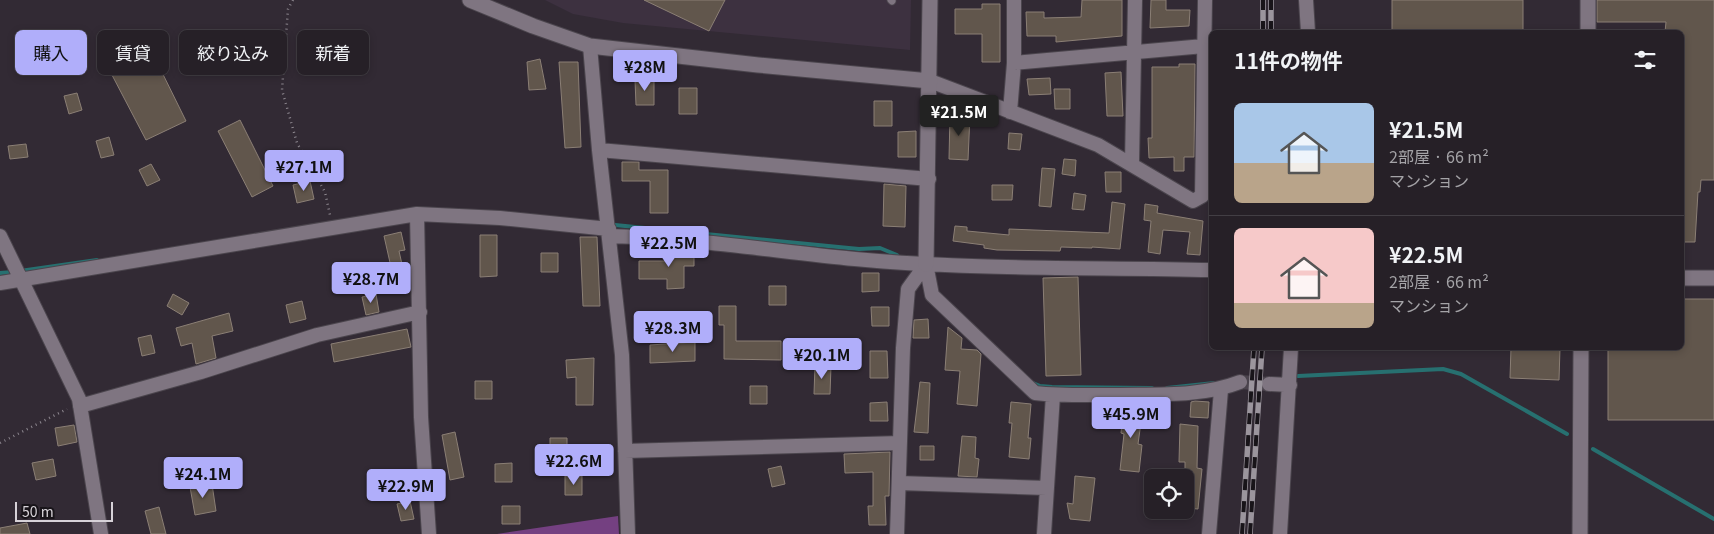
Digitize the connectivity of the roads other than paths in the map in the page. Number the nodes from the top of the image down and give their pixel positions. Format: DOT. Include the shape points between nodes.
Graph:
graph roads {
  1 [pos="470,0"];
  2 [pos="930,0"];
  3 [pos="1014,0"];
  4 [pos="1135,0"];
  5 [pos="1205,0"];
  6 [pos="1306,0"];
  7 [pos="1588,0"];
  8 [pos="1308,30"];
  9 [pos="1588,30"];
  10 [pos="590,46"];
  11 [pos="1204,46"];
  12 [pos="1134,52"];
  13 [pos="1014,63"];
  14 [pos="930,81"];
  15 [pos="1010,112"];
  16 [pos="599,150"];
  17 [pos="1132,163"];
  18 [pos="929,179"];
  19 [pos="417,214"];
  20 [pos="610,233"];
  21 [pos="0,236"];
  22 [pos="926,264"];
  23 [pos="1209,270"];
  24 [pos="1684,278"];
  25 [pos="1714,278"];
  26 [pos="20,280"];
  27 [pos="0,283"];
  28 [pos="420,312"];
  29 [pos="1291,350"];
  30 [pos="1581,350"];
  31 [pos="1240,382"];
  32 [pos="1268,384"];
  33 [pos="1290,385"];
  34 [pos="1221,390"];
  35 [pos="1053,395"];
  36 [pos="80,404"];
  37 [pos="900,443"];
  38 [pos="625,450"];
  39 [pos="899,483"];
  40 [pos="1046,488"];
  41 [pos="101,534"];
  42 [pos="429,534"];
  43 [pos="628,534"];
  44 [pos="897,534"];
  45 [pos="1044,534"];
  46 [pos="1209,534"];
  47 [pos="1280,534"];
  48 [pos="1580,534"];
  1 -- 10 [label="street"];
  2 -- 14 [label="street"];
  3 -- 13 [label="street"];
  4 -- 12 [label="street"];
  5 -- 11 [label="street"];
  6 -- 8 [label="street"];
  7 -- 9 [label="street"];
  10 -- 14 [label="street"];
  10 -- 16 [label="street"];
  11 -- 12 [label="street"];
  11 -- 17 [label="street" via="1202,196 1193,201"];
  12 -- 13 [label="street"];
  12 -- 17 [label="street"];
  13 -- 15 [label="street"];
  14 -- 15 [label="street"];
  14 -- 18 [label="street"];
  15 -- 17 [label="street" via="1098,145"];
  16 -- 18 [label="street"];
  16 -- 20 [label="street"];
  18 -- 22 [label="street"];
  19 -- 20 [label="street" via="500,218"];
  19 -- 26 [label="street"];
  19 -- 28 [label="street"];
  20 -- 22 [label="street"];
  20 -- 38 [label="street" via="622,355"];
  21 -- 26 [label="street"];
  22 -- 23 [label="street"];
  22 -- 35 [label="street" via="932,295 1035,393"];
  22 -- 37 [label="street" via="908,289"];
  24 -- 25 [label="street"];
  26 -- 27 [label="street"];
  26 -- 36 [label="street"];
  28 -- 36 [label="street" via="317,335 201,372"];
  28 -- 42 [label="street" via="421,417"];
  29 -- 33 [label="street"];
  30 -- 48 [label="street"];
  31 -- 34 [label="street"];
  32 -- 33 [label="street"];
  33 -- 47 [label="street"];
  34 -- 35 [label="street"];
  34 -- 46 [label="street"];
  35 -- 40 [label="street"];
  36 -- 41 [label="street"];
  37 -- 38 [label="street"];
  37 -- 39 [label="street"];
  38 -- 43 [label="street"];
  39 -- 40 [label="street"];
  39 -- 44 [label="street"];
  40 -- 45 [label="street"];
}
